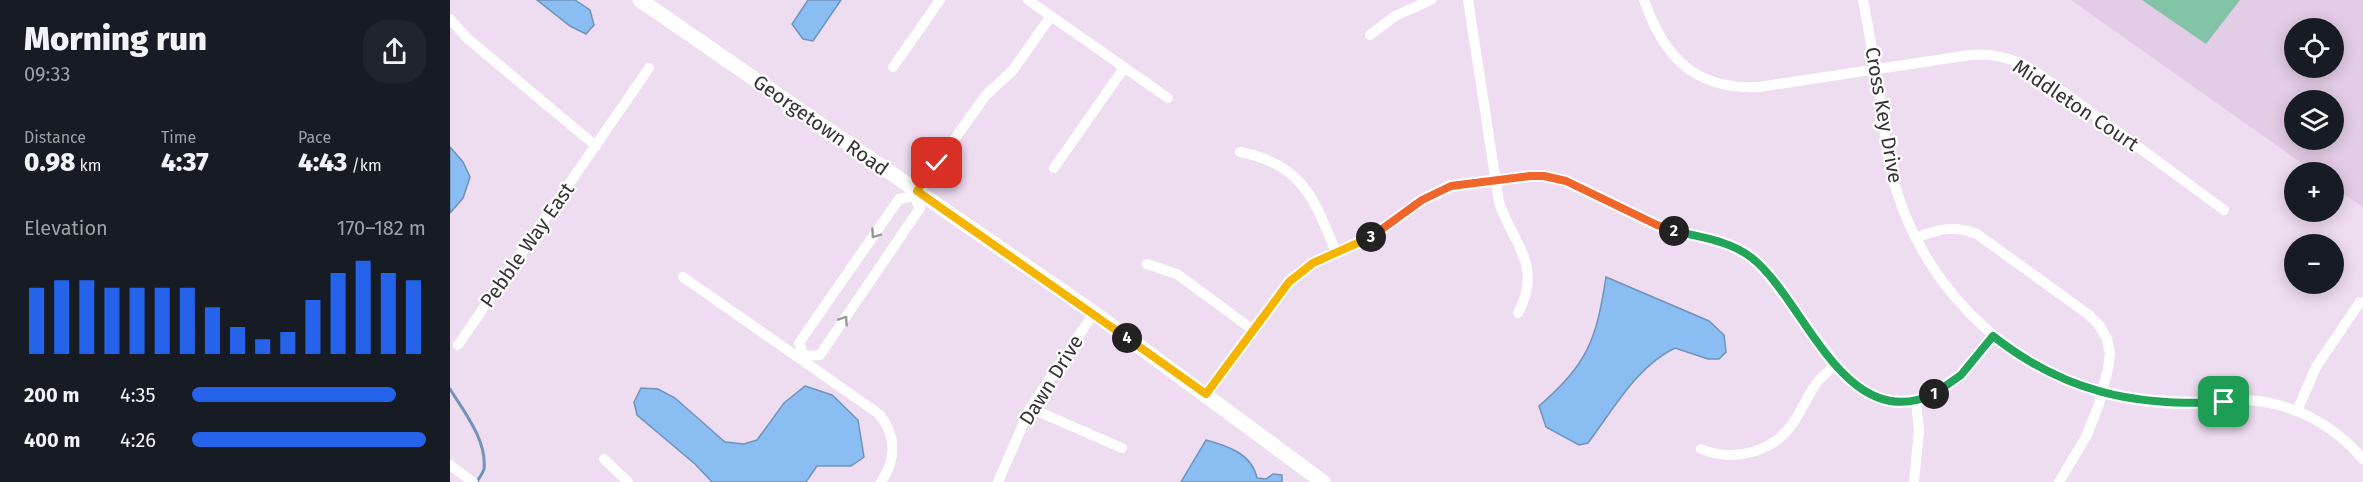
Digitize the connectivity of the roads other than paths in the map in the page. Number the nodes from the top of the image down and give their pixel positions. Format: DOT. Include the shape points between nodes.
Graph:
graph roads {
  1 [pos="640,0"];
  2 [pos="940,0"];
  3 [pos="1028,0"];
  4 [pos="1431,0"];
  5 [pos="1468,0"];
  6 [pos="1644,0"];
  7 [pos="1863,0"];
  8 [pos="1051,16"];
  9 [pos="450,19"];
  10 [pos="1370,35"];
  11 [pos="893,67"];
  12 [pos="649,68"];
  13 [pos="1124,68"];
  14 [pos="1875,69"];
  15 [pos="1168,98"];
  16 [pos="596,146"];
  17 [pos="1240,152"];
  18 [pos="1054,168"];
  19 [pos="1496,182"];
  20 [pos="915,194"];
  21 [pos="2224,210"];
  22 [pos="1916,238"];
  23 [pos="1336,252"];
  24 [pos="1147,264"];
  25 [pos="683,277"];
  26 [pos="2360,302"];
  27 [pos="1518,313"];
  28 [pos="1094,314"];
  29 [pos="1253,330"];
  30 [pos="1993,336"];
  31 [pos="458,345"];
  32 [pos="802,358"];
  33 [pos="1836,365"];
  34 [pos="2102,392"];
  35 [pos="1206,394"];
  36 [pos="1916,400"];
  37 [pos="1030,408"];
  38 [pos="2297,411"];
  39 [pos="1122,448"];
  40 [pos="1701,449"];
  41 [pos="603,459"];
  42 [pos="2363,459"];
  43 [pos="450,465"];
  44 [pos="1308,477"];
  45 [pos="473,482"];
  46 [pos="628,482"];
  47 [pos="880,482"];
  48 [pos="998,482"];
  49 [pos="1323,482"];
  50 [pos="1914,482"];
  51 [pos="2059,482"];
  1 -- 20 [label="main road, Georgetown Road"];
  2 -- 11 [label="street"];
  3 -- 8 [label="street"];
  4 -- 10 [label="street" via="1395,16"];
  5 -- 19 [label="street"];
  6 -- 14 [label="street, Middleton Court" via="1659,38 1675,58 1718,83 1759,87"];
  7 -- 14 [label="street, Cross Key Drive"];
  8 -- 13 [label="street"];
  8 -- 20 [label="street" via="1013,70 986,94"];
  9 -- 16 [label="street" via="468,39"];
  12 -- 16 [label="street, Pebble Way East"];
  13 -- 15 [label="street"];
  13 -- 18 [label="street"];
  14 -- 21 [label="street, Middleton Court" via="1975,54 2017,62"];
  14 -- 22 [label="street, Cross Key Drive" via="1891,169"];
  16 -- 31 [label="street, Pebble Way East"];
  17 -- 23 [label="street" via="1278,165 1301,183 1318,208"];
  19 -- 23 [label="street" via="1451,186 1422,200 1369,239"];
  19 -- 27 [label="street" via="1502,212 1527,266 1526,293"];
  19 -- 33 [label="street" via="1530,176 1558,178 1661,227 1737,248 1765,271"];
  20 -- 28 [label="main road, Georgetown Road"];
  20 -- 32 [label="street, one-way" via="899,199 799,343"];
  32 -- 20 [label="street, one-way" via="819,355 826,346 920,208"];
  22 -- 30 [label="street, Cross Key Drive" via="1952,296"];
  22 -- 34 [label="street" via="1945,228 1977,234 2093,318 2110,349"];
  23 -- 29 [label="street" via="1313,263 1289,282"];
  24 -- 29 [label="street" via="1177,274"];
  25 -- 32 [label="street"];
  26 -- 38 [label="street" via="2316,367"];
  28 -- 35 [label="main road, Georgetown Road"];
  28 -- 37 [label="street, Dawn Drive"];
  29 -- 35 [label="street"];
  30 -- 34 [label="street, Cross Key Drive" via="2043,369"];
  30 -- 36 [label="street" via="1953,382"];
  32 -- 47 [label="street" via="886,422 894,448 890,468"];
  33 -- 36 [label="street" via="1856,387 1875,397"];
  33 -- 40 [label="street" via="1809,392 1789,429 1770,445 1740,455 1720,455"];
  34 -- 38 [label="street, Cross Key Drive" via="2142,401 2183,404 2247,400"];
  34 -- 51 [label="street" via="2087,435"];
  35 -- 44 [label="main road, Georgetown Road"];
  36 -- 50 [label="street"];
  37 -- 39 [label="street"];
  37 -- 48 [label="street, Dawn Drive"];
  38 -- 42 [label="street, Cross Key Drive" via="2329,427"];
  41 -- 46 [label="street"];
  43 -- 45 [label="street"];
  44 -- 49 [label="main road, Georgetown Road"];
}
